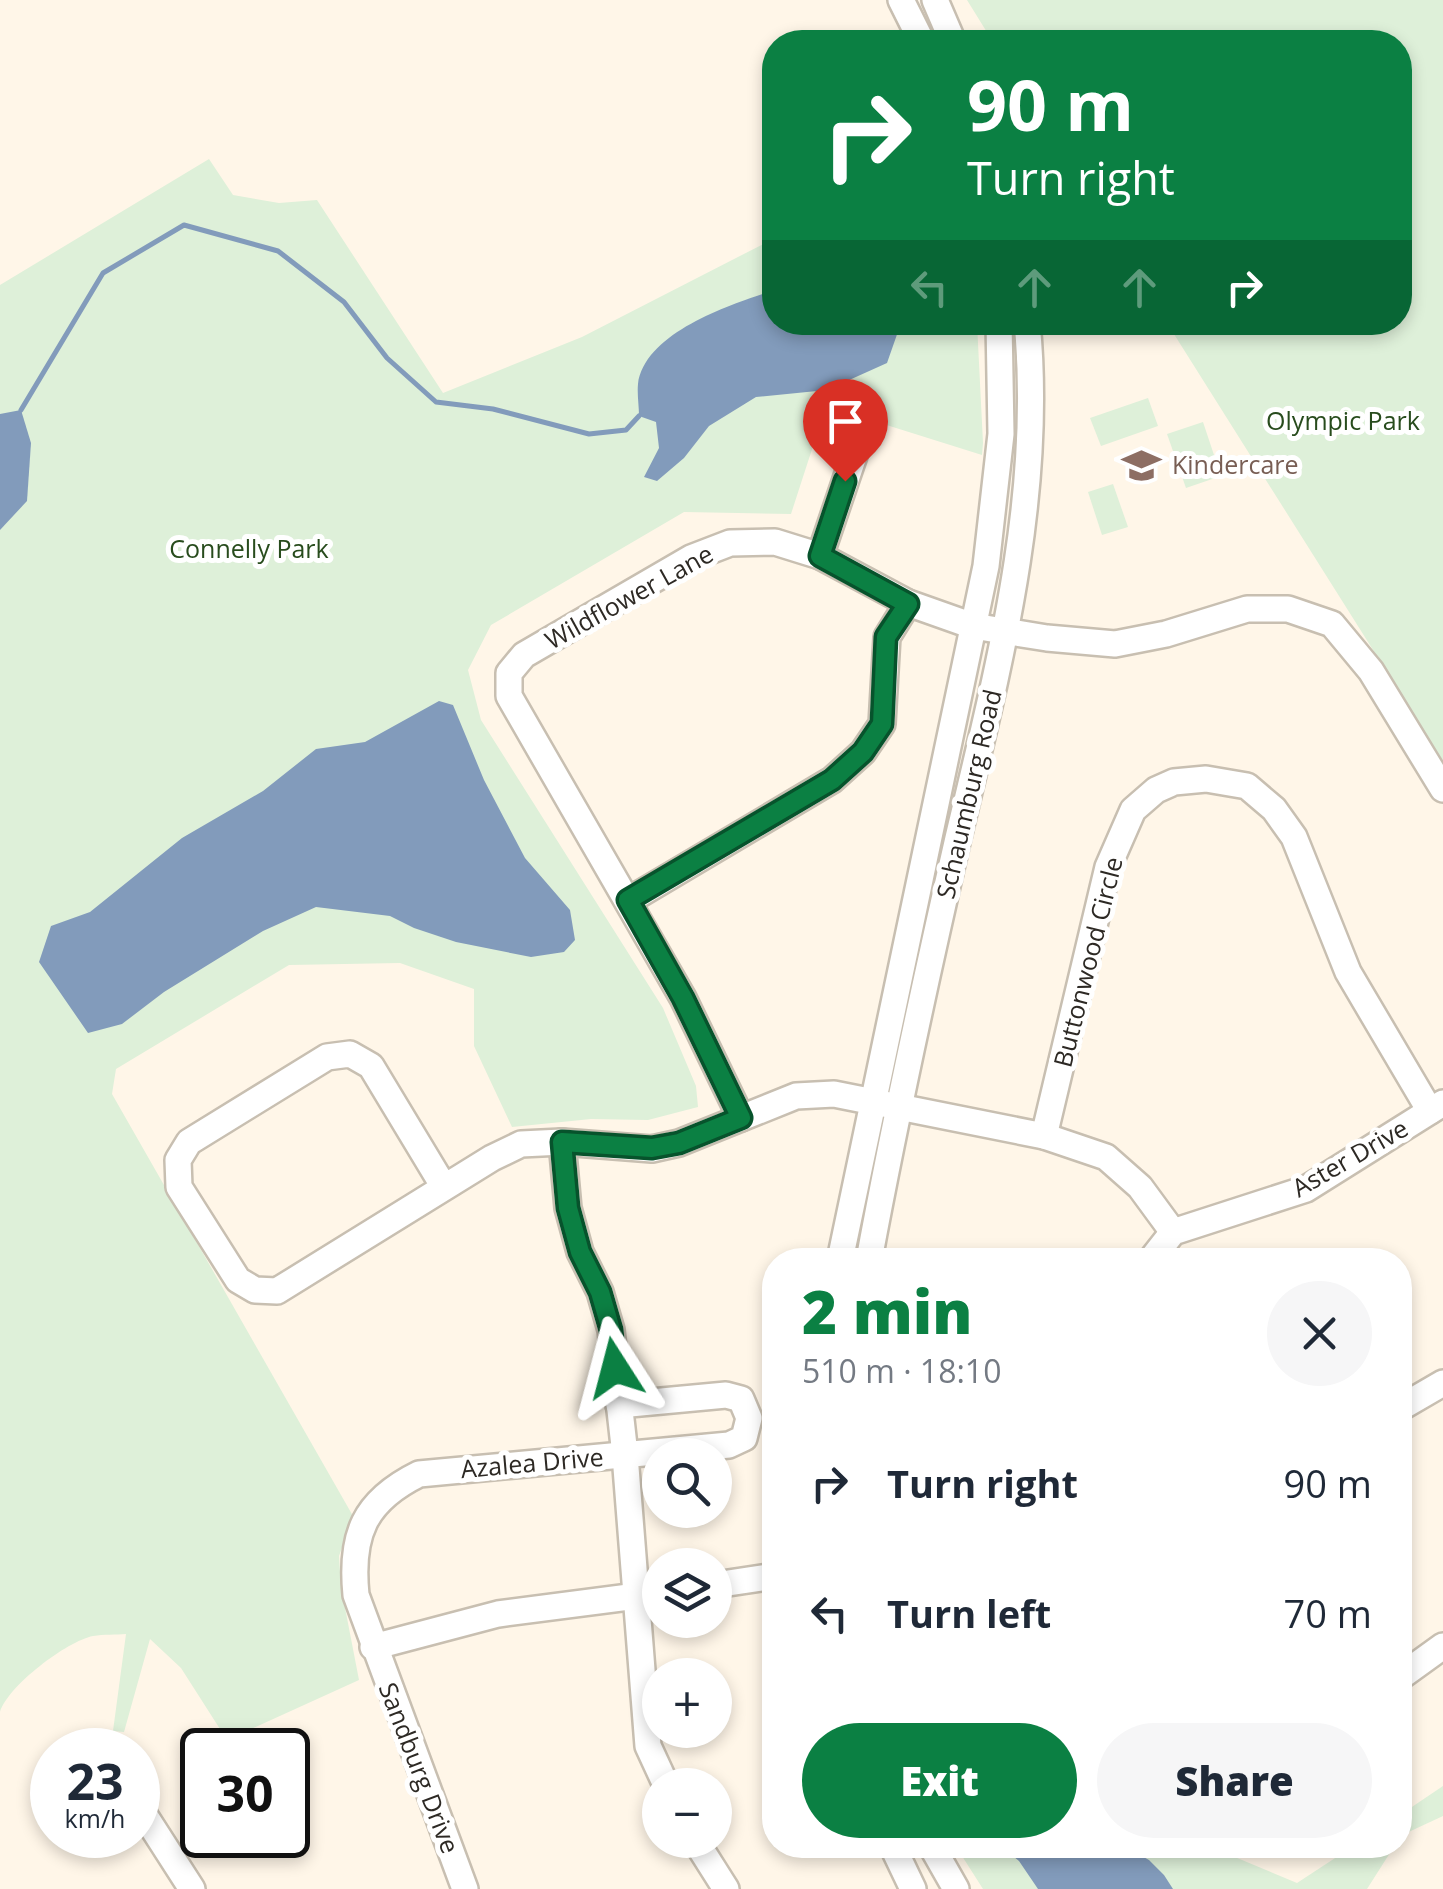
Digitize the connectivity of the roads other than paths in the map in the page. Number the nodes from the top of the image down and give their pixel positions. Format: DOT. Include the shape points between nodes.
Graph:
graph roads {
  1 [pos="901,0"];
  2 [pos="934,0"];
  3 [pos="916,30"];
  4 [pos="948,30"];
  5 [pos="999,335"];
  6 [pos="1026,335"];
  7 [pos="858,444"];
  8 [pos="820,556"];
  9 [pos="908,604"];
  10 [pos="973,626"];
  11 [pos="1006,631"];
  12 [pos="1443,789"];
  13 [pos="628,900"];
  14 [pos="872,1102"];
  15 [pos="1437,1107"];
  16 [pos="901,1108"];
  17 [pos="741,1118"];
  18 [pos="1044,1136"];
  19 [pos="562,1142"];
  20 [pos="444,1187"];
  21 [pos="1173,1232"];
  22 [pos="842,1248"];
  23 [pos="872,1248"];
  24 [pos="1160,1248"];
  25 [pos="1443,1383"];
  26 [pos="1412,1401"];
  27 [pos="618,1405"];
  28 [pos="625,1456"];
  29 [pos="642,1558"];
  30 [pos="762,1578"];
  31 [pos="732,1582"];
  32 [pos="642,1595"];
  33 [pos="648,1638"];
  34 [pos="1443,1646"];
  35 [pos="373,1648"];
  36 [pos="1412,1668"];
  37 [pos="658,1768"];
  38 [pos="160,1839"];
  39 [pos="706,1858"];
  40 [pos="898,1858"];
  41 [pos="938,1858"];
  42 [pos="192,1889"];
  43 [pos="464,1889"];
  44 [pos="726,1889"];
  45 [pos="913,1889"];
  46 [pos="956,1889"];
  1 -- 3 [label="street"];
  2 -- 4 [label="street"];
  5 -- 10 [label="street, Schaumburg Road" via="1001,434"];
  6 -- 11 [label="street, Schaumburg Road" via="1026,502"];
  7 -- 8 [label="street"];
  8 -- 9 [label="street, Wildflower Lane"];
  8 -- 13 [label="street, Wildflower Lane" via="775,542 730,543 524,654 509,673 509,696"];
  9 -- 10 [label="street, Wildflower Lane"];
  9 -- 13 [label="street" via="886,637 882,724 863,752 832,780"];
  10 -- 11 [label="street, Wildflower Lane"];
  10 -- 14 [label="street, Schaumburg Road"];
  11 -- 12 [label="street, Wildflower Lane" via="1116,644 1246,609 1288,609 1332,624 1371,671"];
  11 -- 16 [label="street, Schaumburg Road"];
  13 -- 17 [label="street"];
  14 -- 16 [label="street"];
  14 -- 17 [label="street" via="796,1096"];
  14 -- 22 [label="street, Schaumburg Road"];
  15 -- 18 [label="street, Buttonwood Circle" via="1348,972 1294,837 1247,786 1206,778 1174,782 1133,810 1108,867"];
  15 -- 21 [label="street, Aster Drive" via="1306,1190"];
  16 -- 18 [label="street"];
  16 -- 23 [label="street, Schaumburg Road"];
  17 -- 19 [label="street" via="652,1148"];
  18 -- 21 [label="street" via="1106,1157 1140,1186"];
  19 -- 20 [label="street" via="521,1144"];
  19 -- 27 [label="street" via="568,1208 611,1330"];
  20 -- 20 [label="street" via="277,1291 255,1290 238,1280 179,1187 178,1160 189,1142 327,1057 350,1054 371,1066"];
  21 -- 24 [label="street"];
  25 -- 26 [label="street"];
  27 -- 28 [label="street"];
  27 -- 28 [label="street, Azalea Drive" via="726,1395 741,1399 750,1418 744,1438 729,1445"];
  28 -- 29 [label="street"];
  28 -- 35 [label="street, Azalea Drive" via="420,1474 393,1487 361,1526 353,1560"];
  30 -- 31 [label="street"];
  32 -- 35 [label="street" via="498,1614"];
  33 -- 37 [label="street" via="648,1746"];
  34 -- 36 [label="street"];
  35 -- 43 [label="street, Sandburg Drive"];
  38 -- 42 [label="street"];
  39 -- 44 [label="street"];
  40 -- 45 [label="street"];
  41 -- 46 [label="street"];
}
